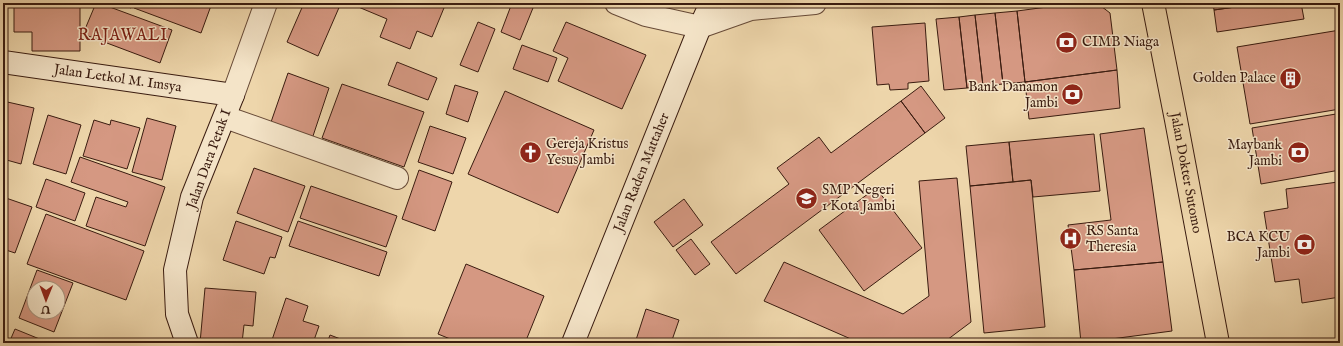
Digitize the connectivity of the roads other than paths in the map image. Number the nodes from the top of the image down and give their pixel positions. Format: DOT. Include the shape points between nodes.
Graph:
graph roads {
  1 [pos="266,3"];
  2 [pos="616,3"];
  3 [pos="711,3"];
  4 [pos="815,3"];
  5 [pos="1153,3"];
  6 [pos="700,27"];
  7 [pos="3,62"];
  8 [pos="233,95"];
  9 [pos="225,117"];
  10 [pos="397,178"];
  11 [pos="187,343"];
  12 [pos="573,343"];
  13 [pos="1218,343"];
  1 -- 8 [label="street, Jalan Dara Petak I"];
  2 -- 6 [label="street" via="646,15"];
  3 -- 6 [label="street, Jalan Raden Mattaher"];
  4 -- 6 [label="street" via="751,9"];
  5 -- 13 [label="main road, Jalan Dokter Sutomo"];
  6 -- 12 [label="street, Jalan Raden Mattaher"];
  7 -- 8 [label="street, Jalan Letkol M. Imsya"];
  8 -- 9 [label="street, Jalan Dara Petak I"];
  9 -- 10 [label="street"];
  9 -- 11 [label="street, Jalan Dara Petak I" via="192,197 175,270 177,314"];
}
